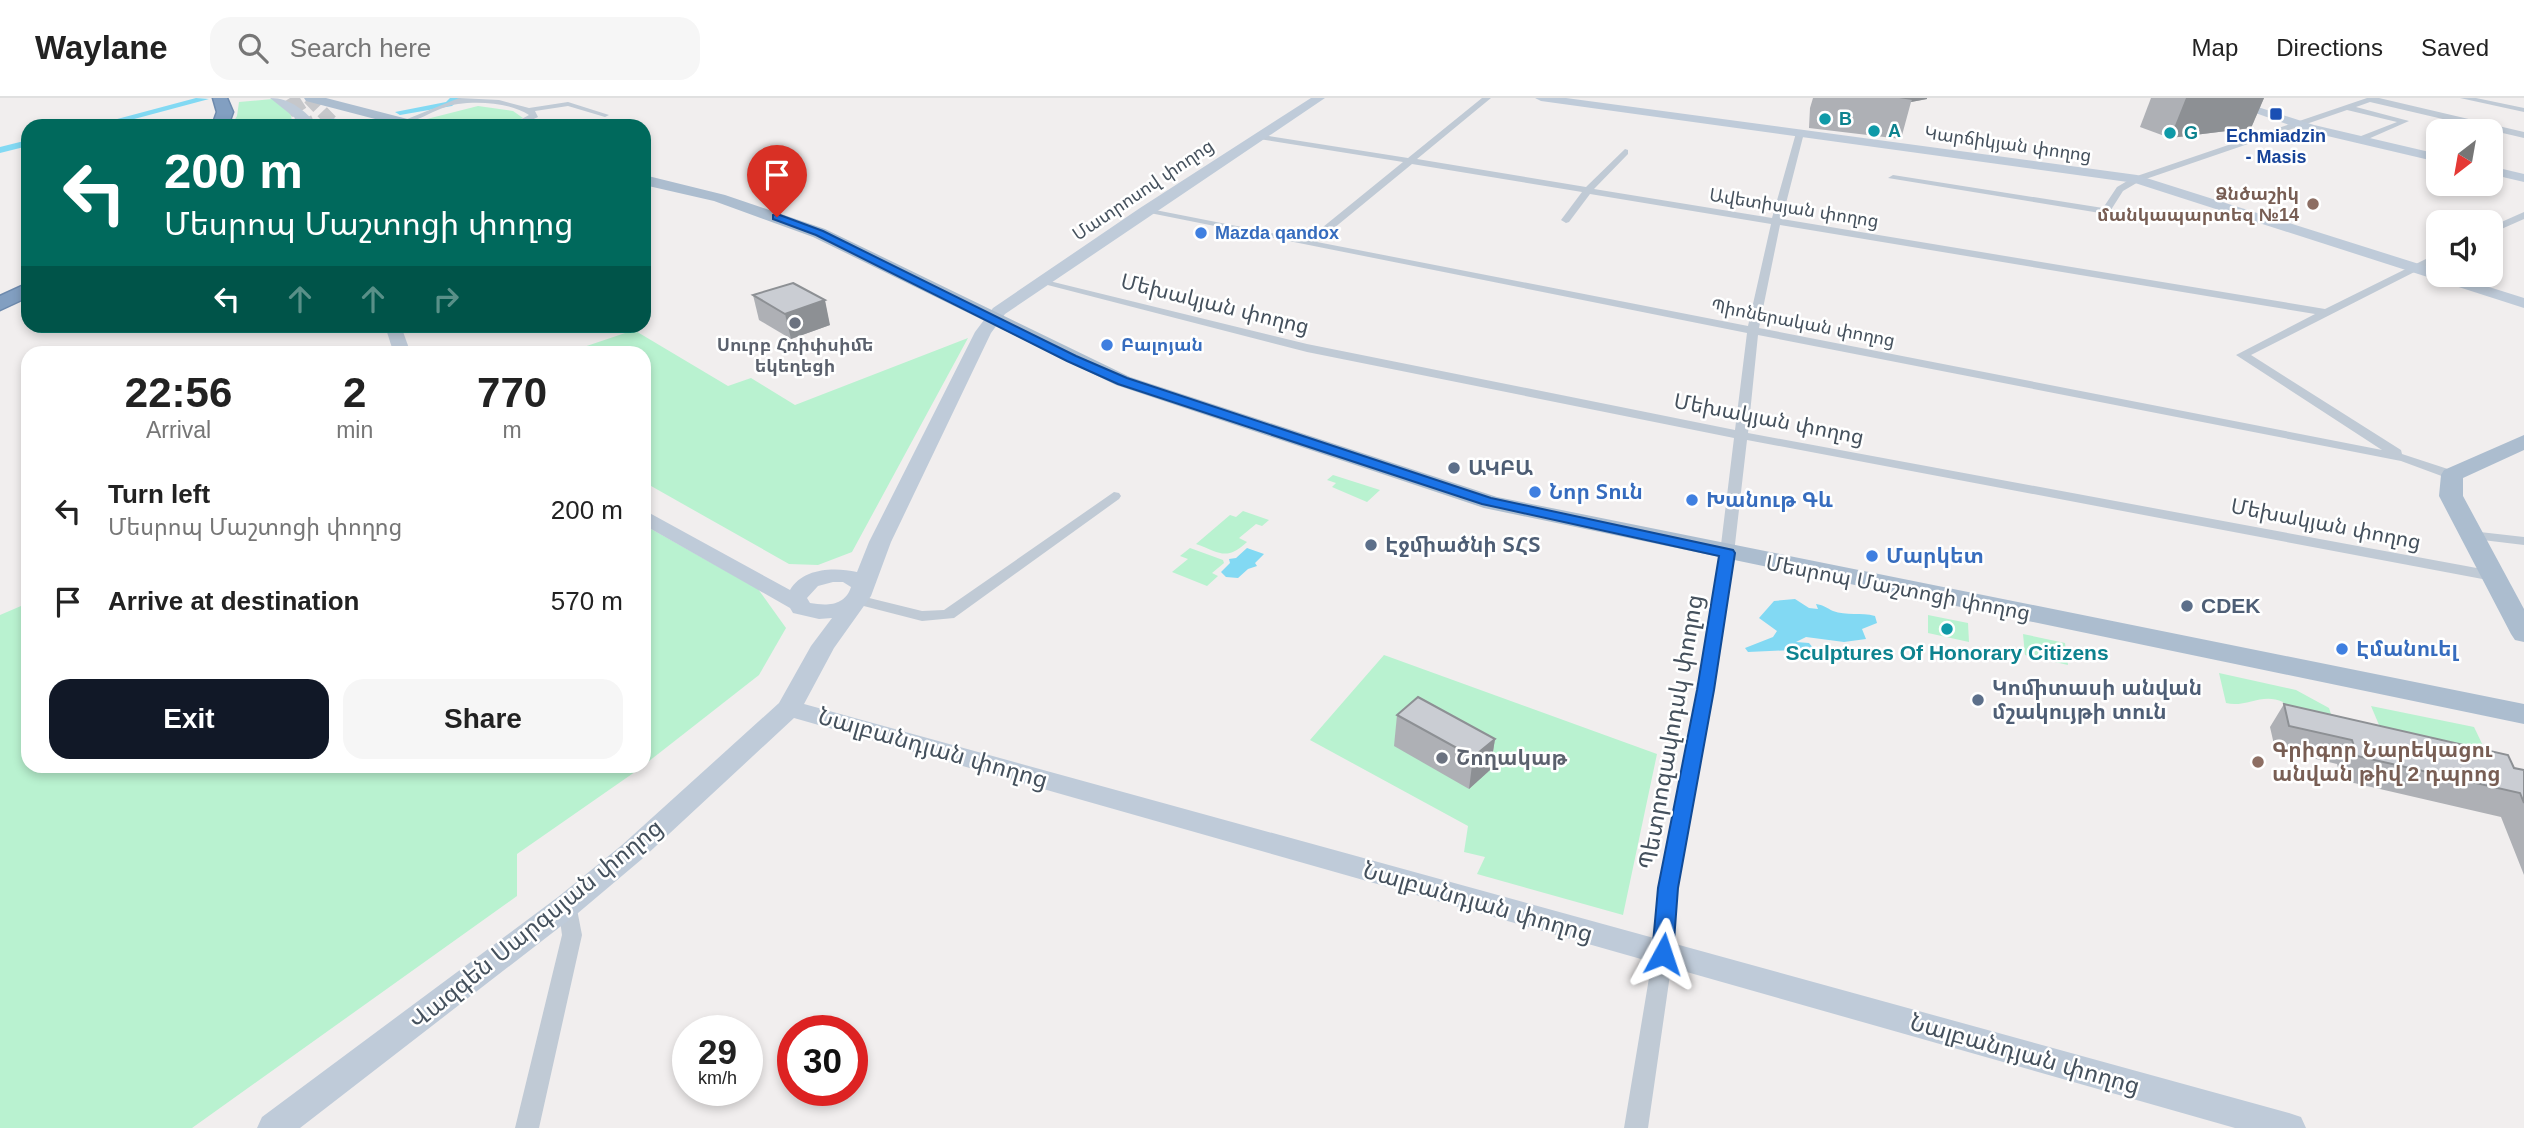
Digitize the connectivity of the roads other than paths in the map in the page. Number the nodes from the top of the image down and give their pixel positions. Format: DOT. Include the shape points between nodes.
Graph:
graph roads {
  1 [pos="220,98"];
  2 [pos="276,98"];
  3 [pos="292,98"];
  4 [pos="311,98"];
  5 [pos="1319,98"];
  6 [pos="1487,98"];
  7 [pos="1541,98"];
  8 [pos="2219,98"];
  9 [pos="2464,98"];
  10 [pos="2518,98"];
  11 [pos="2372,99"];
  12 [pos="463,100"];
  13 [pos="2501,106"];
  14 [pos="2349,108"];
  15 [pos="529,110"];
  16 [pos="2524,110"];
  17 [pos="605,115"];
  18 [pos="222,119"];
  19 [pos="304,119"];
  20 [pos="362,119"];
  21 [pos="381,119"];
  22 [pos="412,119"];
  23 [pos="527,119"];
  24 [pos="2300,125"];
  25 [pos="1800,133"];
  26 [pos="2524,135"];
  27 [pos="1259,136"];
  28 [pos="2359,140"];
  29 [pos="1625,152"];
  30 [pos="2426,155"];
  31 [pos="1409,160"];
  32 [pos="2503,173"];
  33 [pos="1893,178"];
  34 [pos="2524,178"];
  35 [pos="651,179"];
  36 [pos="2137,179"];
  37 [pos="1588,190"];
  38 [pos="698,192"];
  39 [pos="1145,211"];
  40 [pos="2524,215"];
  41 [pos="1566,220"];
  42 [pos="1776,222"];
  43 [pos="2503,225"];
  44 [pos="1309,243"];
  45 [pos="2426,262"];
  46 [pos="2412,268"];
  47 [pos="21,280"];
  48 [pos="1041,282"];
  49 [pos="0,291"];
  50 [pos="21,293"];
  51 [pos="2524,303"];
  52 [pos="0,304"];
  53 [pos="2324,312"];
  54 [pos="993,319"];
  55 [pos="1753,331"];
  56 [pos="1740,435"];
  57 [pos="2524,442"];
  58 [pos="2404,458"];
  59 [pos="2452,475"];
  60 [pos="1114,496"];
  61 [pos="651,520"];
  62 [pos="2471,535"];
  63 [pos="2524,541"];
  64 [pos="880,542"];
  65 [pos="1727,553"];
  66 [pos="741,573"];
  67 [pos="2493,576"];
  68 [pos="821,578"];
  69 [pos="859,594"];
  70 [pos="799,606"];
  71 [pos="2524,634"];
  72 [pos="823,646"];
  73 [pos="789,708"];
  74 [pos="2524,715"];
  75 [pos="568,905"];
  76 [pos="1663,954"];
  77 [pos="274,1128"];
  78 [pos="527,1128"];
  79 [pos="1636,1128"];
  80 [pos="2289,1128"];
  1 -- 18 [label="highway"];
  2 -- 19 [label="street"];
  3 -- 20 [label="main road"];
  4 -- 21 [label="main road"];
  5 -- 27 [label="street, Մատրոսով փողոց"];
  6 -- 31 [label="street"];
  7 -- 25 [label="street, Կարճիկյան փողոց"];
  8 -- 24 [label="street"];
  9 -- 13 [label="street"];
  10 -- 13 [label="street"];
  11 -- 14 [label="street"];
  11 -- 26 [label="street"];
  12 -- 15 [label="street"];
  12 -- 22 [label="street"];
  13 -- 16 [label="street"];
  14 -- 24 [label="street"];
  14 -- 28 [label="street" via="2405,121"];
  15 -- 17 [label="street" via="568,103"];
  15 -- 23 [label="street" via="535,115"];
  24 -- 28 [label="street"];
  24 -- 36 [label="street"];
  25 -- 36 [label="street, Կարճիկյան փողոց"];
  25 -- 42 [label="street, Պետրոզավոդսկ փողոց"];
  27 -- 31 [label="street, Ավետիսյան փողոց"];
  27 -- 39 [label="street, Մատրոսով փողոց"];
  28 -- 30 [label="street"];
  29 -- 37 [label="street"];
  31 -- 37 [label="street, Ավետիսյան փողոց"];
  31 -- 44 [label="street"];
  32 -- 34 [label="street"];
  33 -- 36 [label="street" via="2106,211 2120,188"];
  35 -- 38 [label="main road"];
  36 -- 46 [label="street, Կարճիկյան փողոց"];
  37 -- 41 [label="street"];
  37 -- 42 [label="street, Ավետիսյան փողոց"];
  38 -- 54 [label="main road, Մեսրոպ Մաշտոցի փողոց" via="820,233"];
  39 -- 44 [label="street, Պիոներական փողոց"];
  39 -- 48 [label="street, Մատրոսով փողոց"];
  40 -- 43 [label="street"];
  42 -- 53 [label="street, Ավետիսյան փողոց"];
  42 -- 55 [label="street, Պետրոզավոդսկ փողոց"];
  44 -- 55 [label="street, Պիոներական փողոց"];
  45 -- 46 [label="street"];
  46 -- 51 [label="street, Կարճիկյան փողոց"];
  46 -- 53 [label="street"];
  47 -- 49 [label="highway"];
  48 -- 54 [label="street, Մատրոսով փողոց"];
  48 -- 56 [label="street, Մեխակյան փողոց" via="1307,348"];
  50 -- 52 [label="highway"];
  53 -- 58 [label="street" via="2242,355"];
  54 -- 64 [label="street, Մատրոսով փողոց"];
  54 -- 65 [label="main road, Մեսրոպ Մաշտոցի փողոց" via="1123,381 1417,480 1492,503"];
  55 -- 56 [label="street, Պետրոզավոդսկ փողոց"];
  55 -- 58 [label="street, Պիոներական փողոց"];
  56 -- 65 [label="street, Պետրոզավոդսկ փողոց"];
  56 -- 67 [label="street, Մեխակյան փողոց"];
  57 -- 59 [label="main road"];
  58 -- 59 [label="street, Պիոներական փողոց"];
  59 -- 62 [label="main road" via="2451,496"];
  60 -- 69 [label="street" via="948,615 922,616"];
  61 -- 66 [label="street"];
  62 -- 63 [label="street"];
  62 -- 67 [label="main road"];
  64 -- 68 [label="street"];
  64 -- 69 [label="street, Վազգեն Սարգսյան փողոց"];
  65 -- 74 [label="main road, Մեսրոպ Մաշտոցի փողոց"];
  65 -- 76 [label="street, Պետրոզավոդսկ փողոց" via="1668,888"];
  66 -- 68 [label="street"];
  66 -- 70 [label="street"];
  67 -- 71 [label="main road"];
  68 -- 69 [label="street" via="852,577"];
  68 -- 70 [label="street" via="798,592"];
  69 -- 70 [label="street" via="849,606 828,612"];
  69 -- 72 [label="street, Վազգեն Սարգսյան փողոց"];
  70 -- 72 [label="street"];
  72 -- 73 [label="street, Վազգեն Սարգսյան փողոց"];
  73 -- 75 [label="street, Վազգեն Սարգսյան փողոց"];
  73 -- 76 [label="street, Նալբանդյան փողոց"];
  75 -- 77 [label="street, Վազգեն Սարգսյան փողոց"];
  75 -- 78 [label="street" via="572,935"];
  76 -- 79 [label="street, Պետրոզավոդսկ փողոց"];
  76 -- 80 [label="street, Նալբանդյան փողոց"];
}
